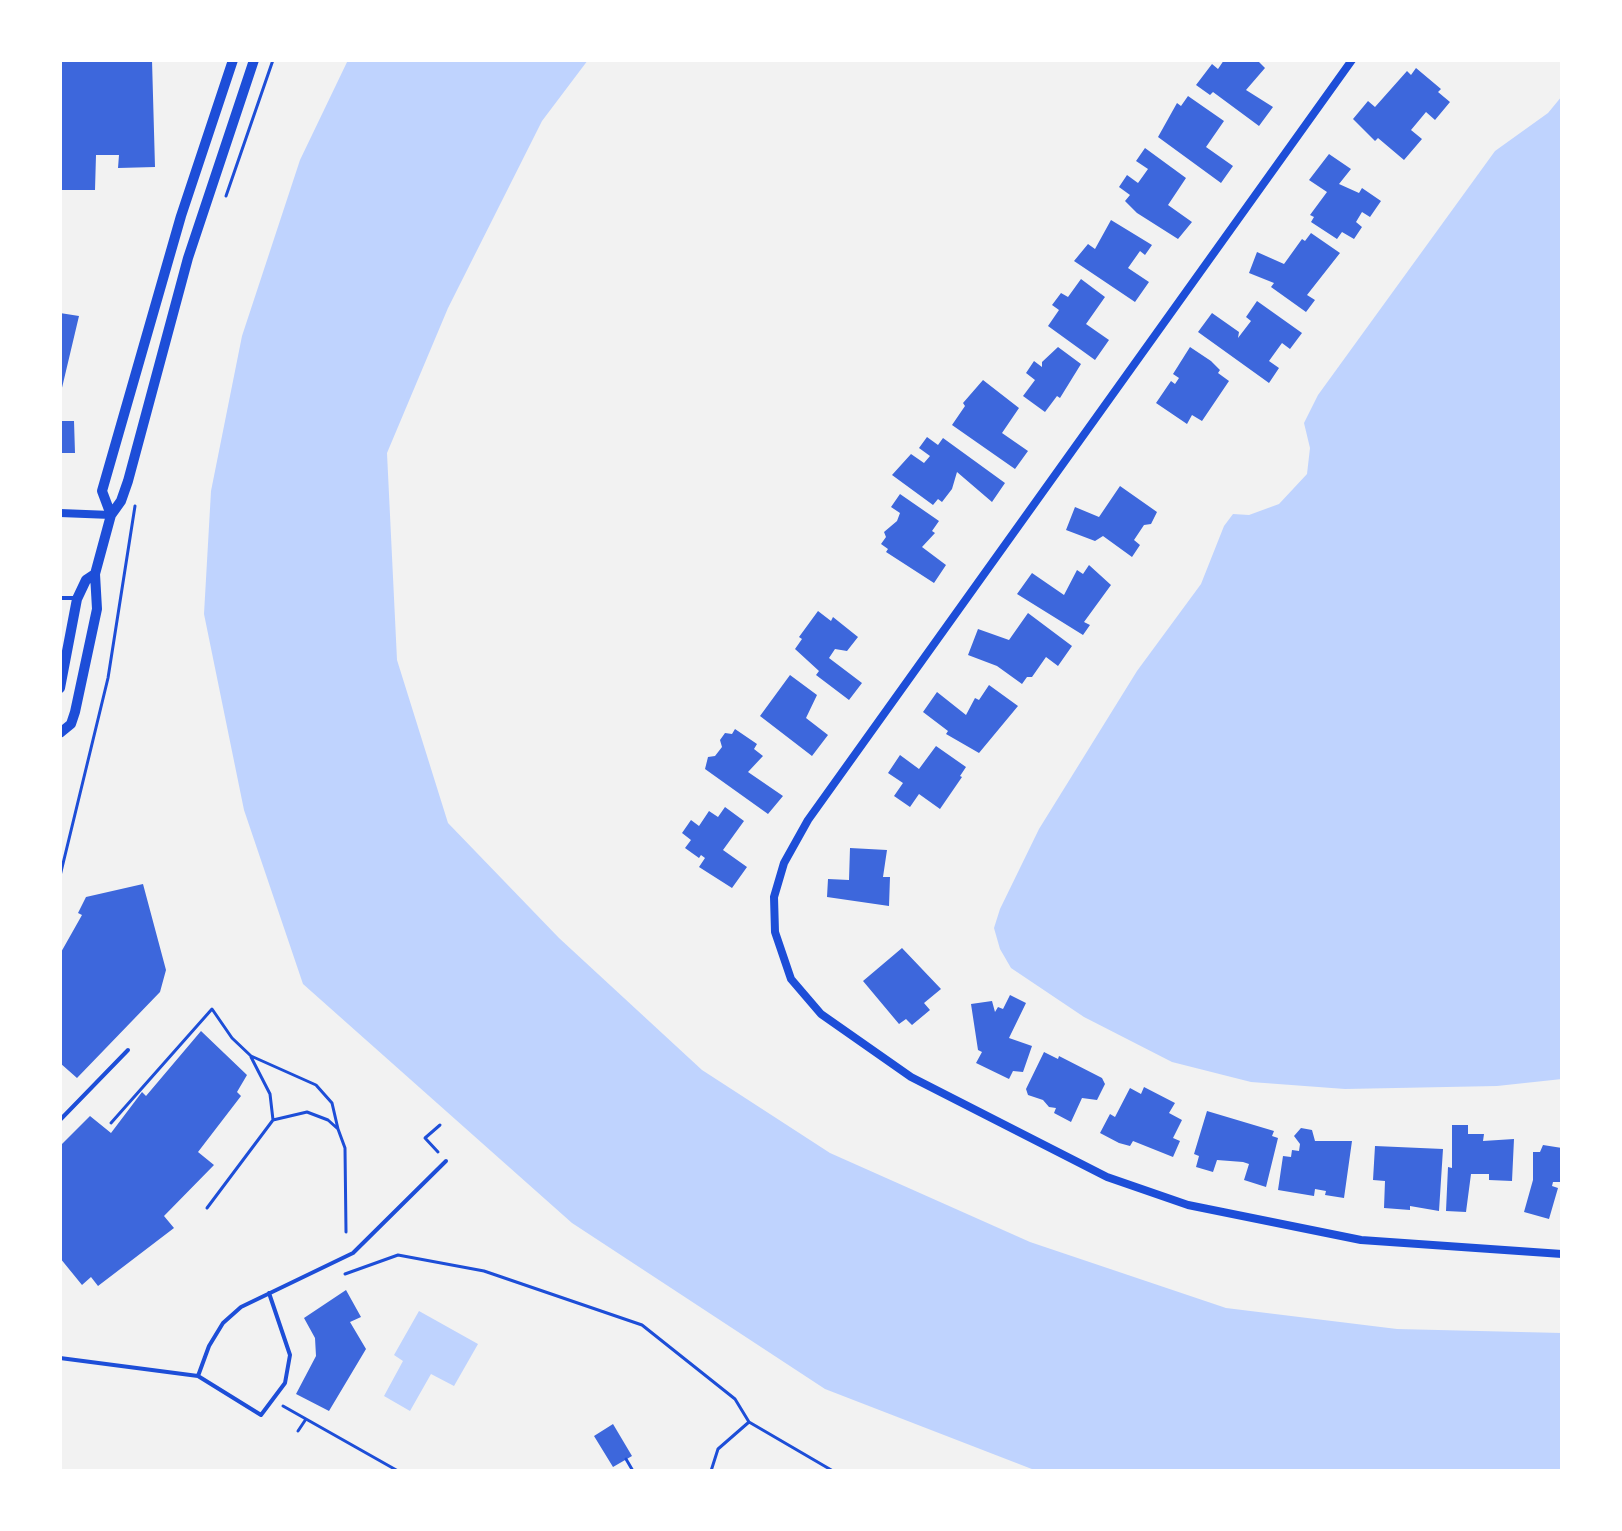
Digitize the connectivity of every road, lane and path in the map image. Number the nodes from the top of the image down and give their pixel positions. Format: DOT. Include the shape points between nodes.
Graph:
graph roads {
  1 [pos="233,60"];
  2 [pos="254,60"];
  3 [pos="273,60"];
  4 [pos="1352,60"];
  5 [pos="221,208"];
  6 [pos="139,492"];
  7 [pos="60,513"];
  8 [pos="111,515"];
  9 [pos="95,574"];
  10 [pos="60,598"];
  11 [pos="77,599"];
  12 [pos="60,688"];
  13 [pos="60,733"];
  14 [pos="60,876"];
  15 [pos="128,1050"];
  16 [pos="251,1056"];
  17 [pos="60,1120"];
  18 [pos="273,1120"];
  19 [pos="111,1123"];
  20 [pos="440,1125"];
  21 [pos="338,1129"];
  22 [pos="446,1161"];
  23 [pos="207,1208"];
  24 [pos="346,1232"];
  25 [pos="1562,1254"];
  26 [pos="345,1274"];
  27 [pos="269,1293"];
  28 [pos="60,1358"];
  29 [pos="198,1376"];
  30 [pos="284,1407"];
  31 [pos="306,1419"];
  32 [pos="749,1422"];
  33 [pos="298,1431"];
  34 [pos="626,1459"];
  35 [pos="398,1471"];
  36 [pos="633,1471"];
  37 [pos="711,1471"];
  38 [pos="833,1471"];
  1 -- 8 [label="street" via="177,230 102,491"];
  2 -- 8 [label="street" via="188,258 128,481"];
  3 -- 5 [label="path"];
  4 -- 25 [label="street" via="808,820 784,863 774,897 777,944 791,979 821,1014 911,1077 1107,1177 1188,1205 1361,1240"];
  6 -- 14 [label="path" via="108,678"];
  7 -- 8 [label="street"];
  8 -- 9 [label="street"];
  9 -- 11 [label="street"];
  9 -- 13 [label="street" via="97,609 78,697 71,724"];
  10 -- 11 [label="lane"];
  11 -- 12 [label="street"];
  15 -- 17 [label="lane"];
  16 -- 18 [label="path" via="270,1094"];
  16 -- 19 [label="path" via="212,1009"];
  16 -- 21 [label="path" via="316,1085 332,1103"];
  18 -- 21 [label="path" via="307,1112"];
  18 -- 23 [label="path"];
  20 -- 22 [label="path" via="425,1138"];
  21 -- 24 [label="path" via="345,1148"];
  22 -- 27 [label="lane" via="353,1253"];
  26 -- 32 [label="path" via="398,1255 484,1271 642,1325 735,1399"];
  27 -- 29 [label="lane" via="223,1323"];
  27 -- 29 [label="lane" via="290,1355 285,1383 261,1415"];
  28 -- 29 [label="lane"];
  30 -- 31 [label="path"];
  31 -- 33 [label="path"];
  31 -- 35 [label="path"];
  32 -- 37 [label="path" via="718,1449"];
  32 -- 38 [label="path"];
  34 -- 36 [label="path"];
}
